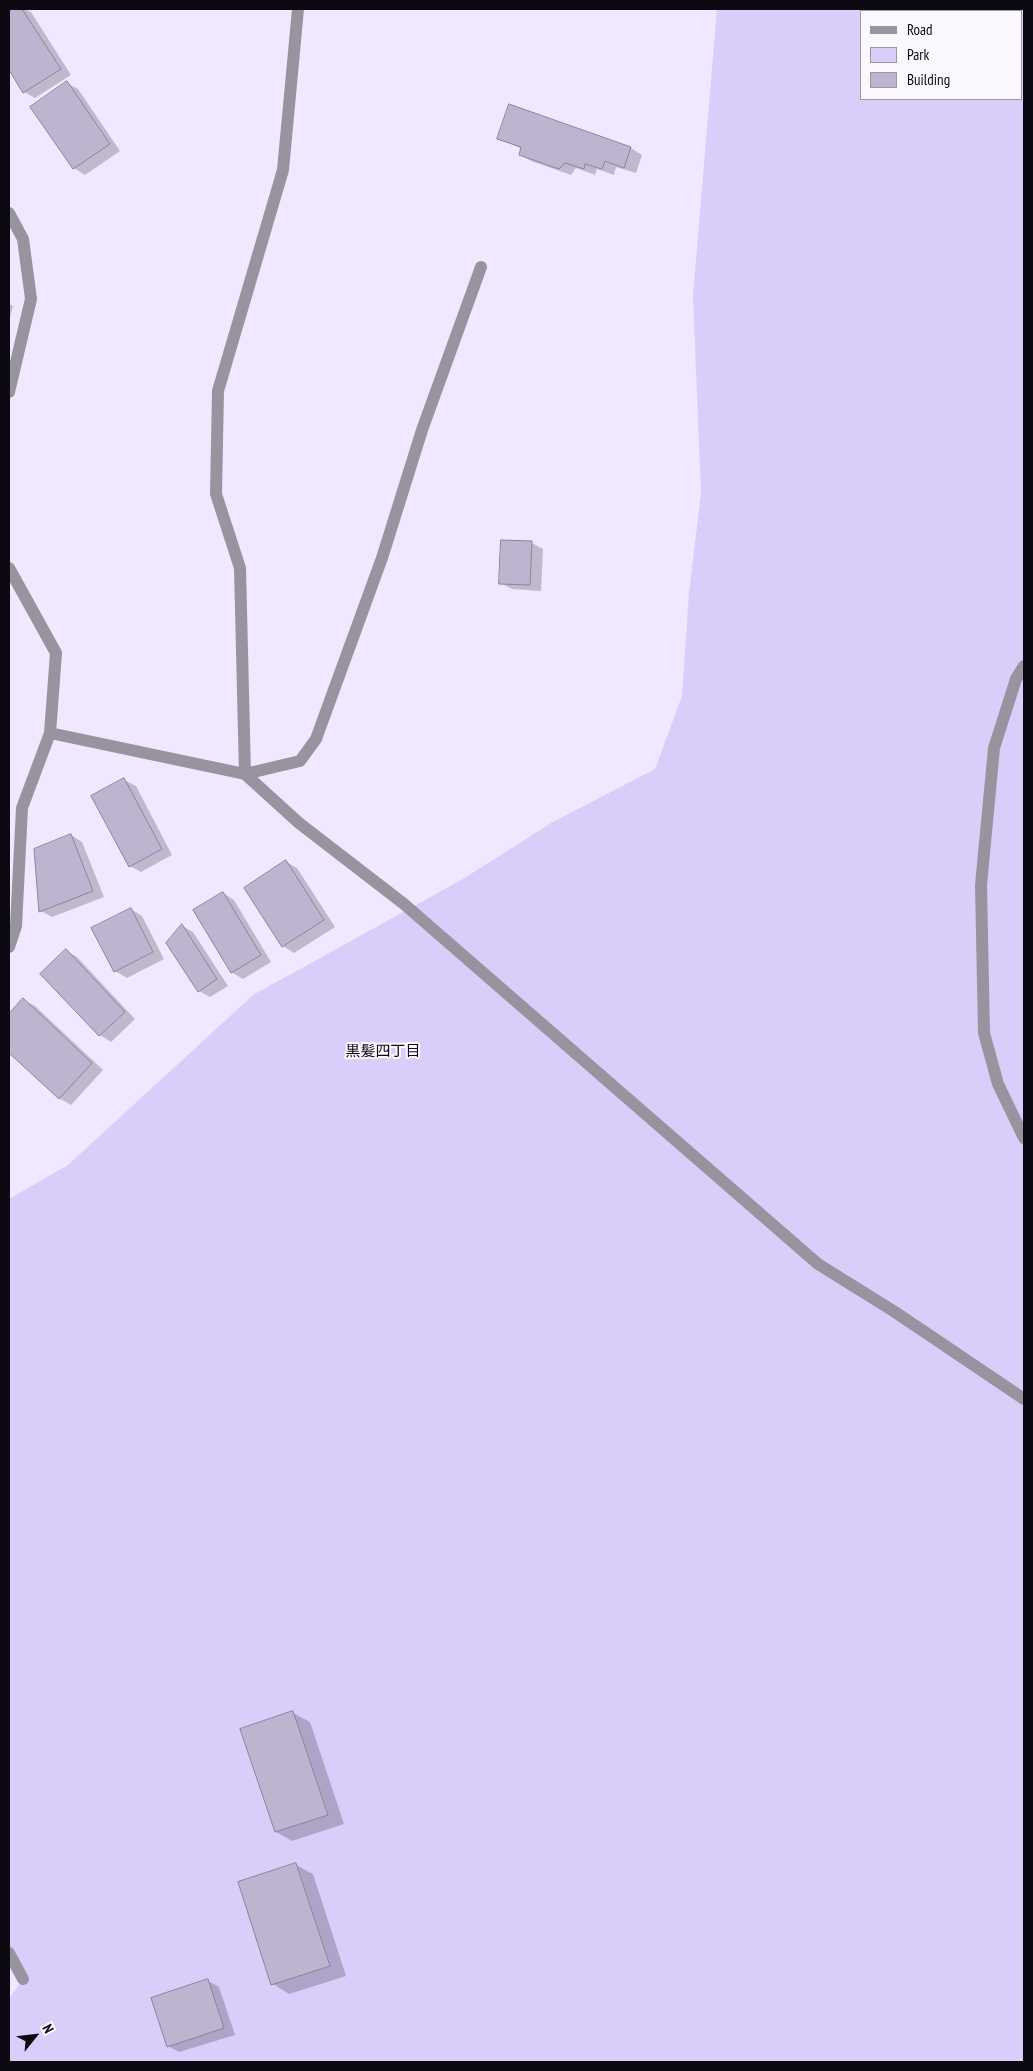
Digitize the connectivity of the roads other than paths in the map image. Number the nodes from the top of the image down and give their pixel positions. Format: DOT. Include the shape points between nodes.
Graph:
graph roads {
  1 [pos="298,9"];
  2 [pos="9,213"];
  3 [pos="481,267"];
  4 [pos="9,392"];
  5 [pos="9,568"];
  6 [pos="1024,666"];
  7 [pos="50,733"];
  8 [pos="245,774"];
  9 [pos="9,947"];
  10 [pos="1024,1138"];
  11 [pos="1024,1399"];
  12 [pos="9,1952"];
  13 [pos="23,1979"];
  1 -- 8 [label="street" via="283,170 218,391 216,494 240,568"];
  2 -- 4 [label="street" via="23,239 31,299"];
  3 -- 8 [label="street" via="422,430 382,558 316,739 300,761"];
  5 -- 7 [label="street" via="56,654"];
  6 -- 10 [label="street" via="1016,679 994,748 981,885 984,1033 998,1084"];
  7 -- 8 [label="street"];
  7 -- 9 [label="street" via="22,808 16,926"];
  8 -- 11 [label="street" via="299,824 404,904 818,1264"];
  12 -- 13 [label="street"];
}
